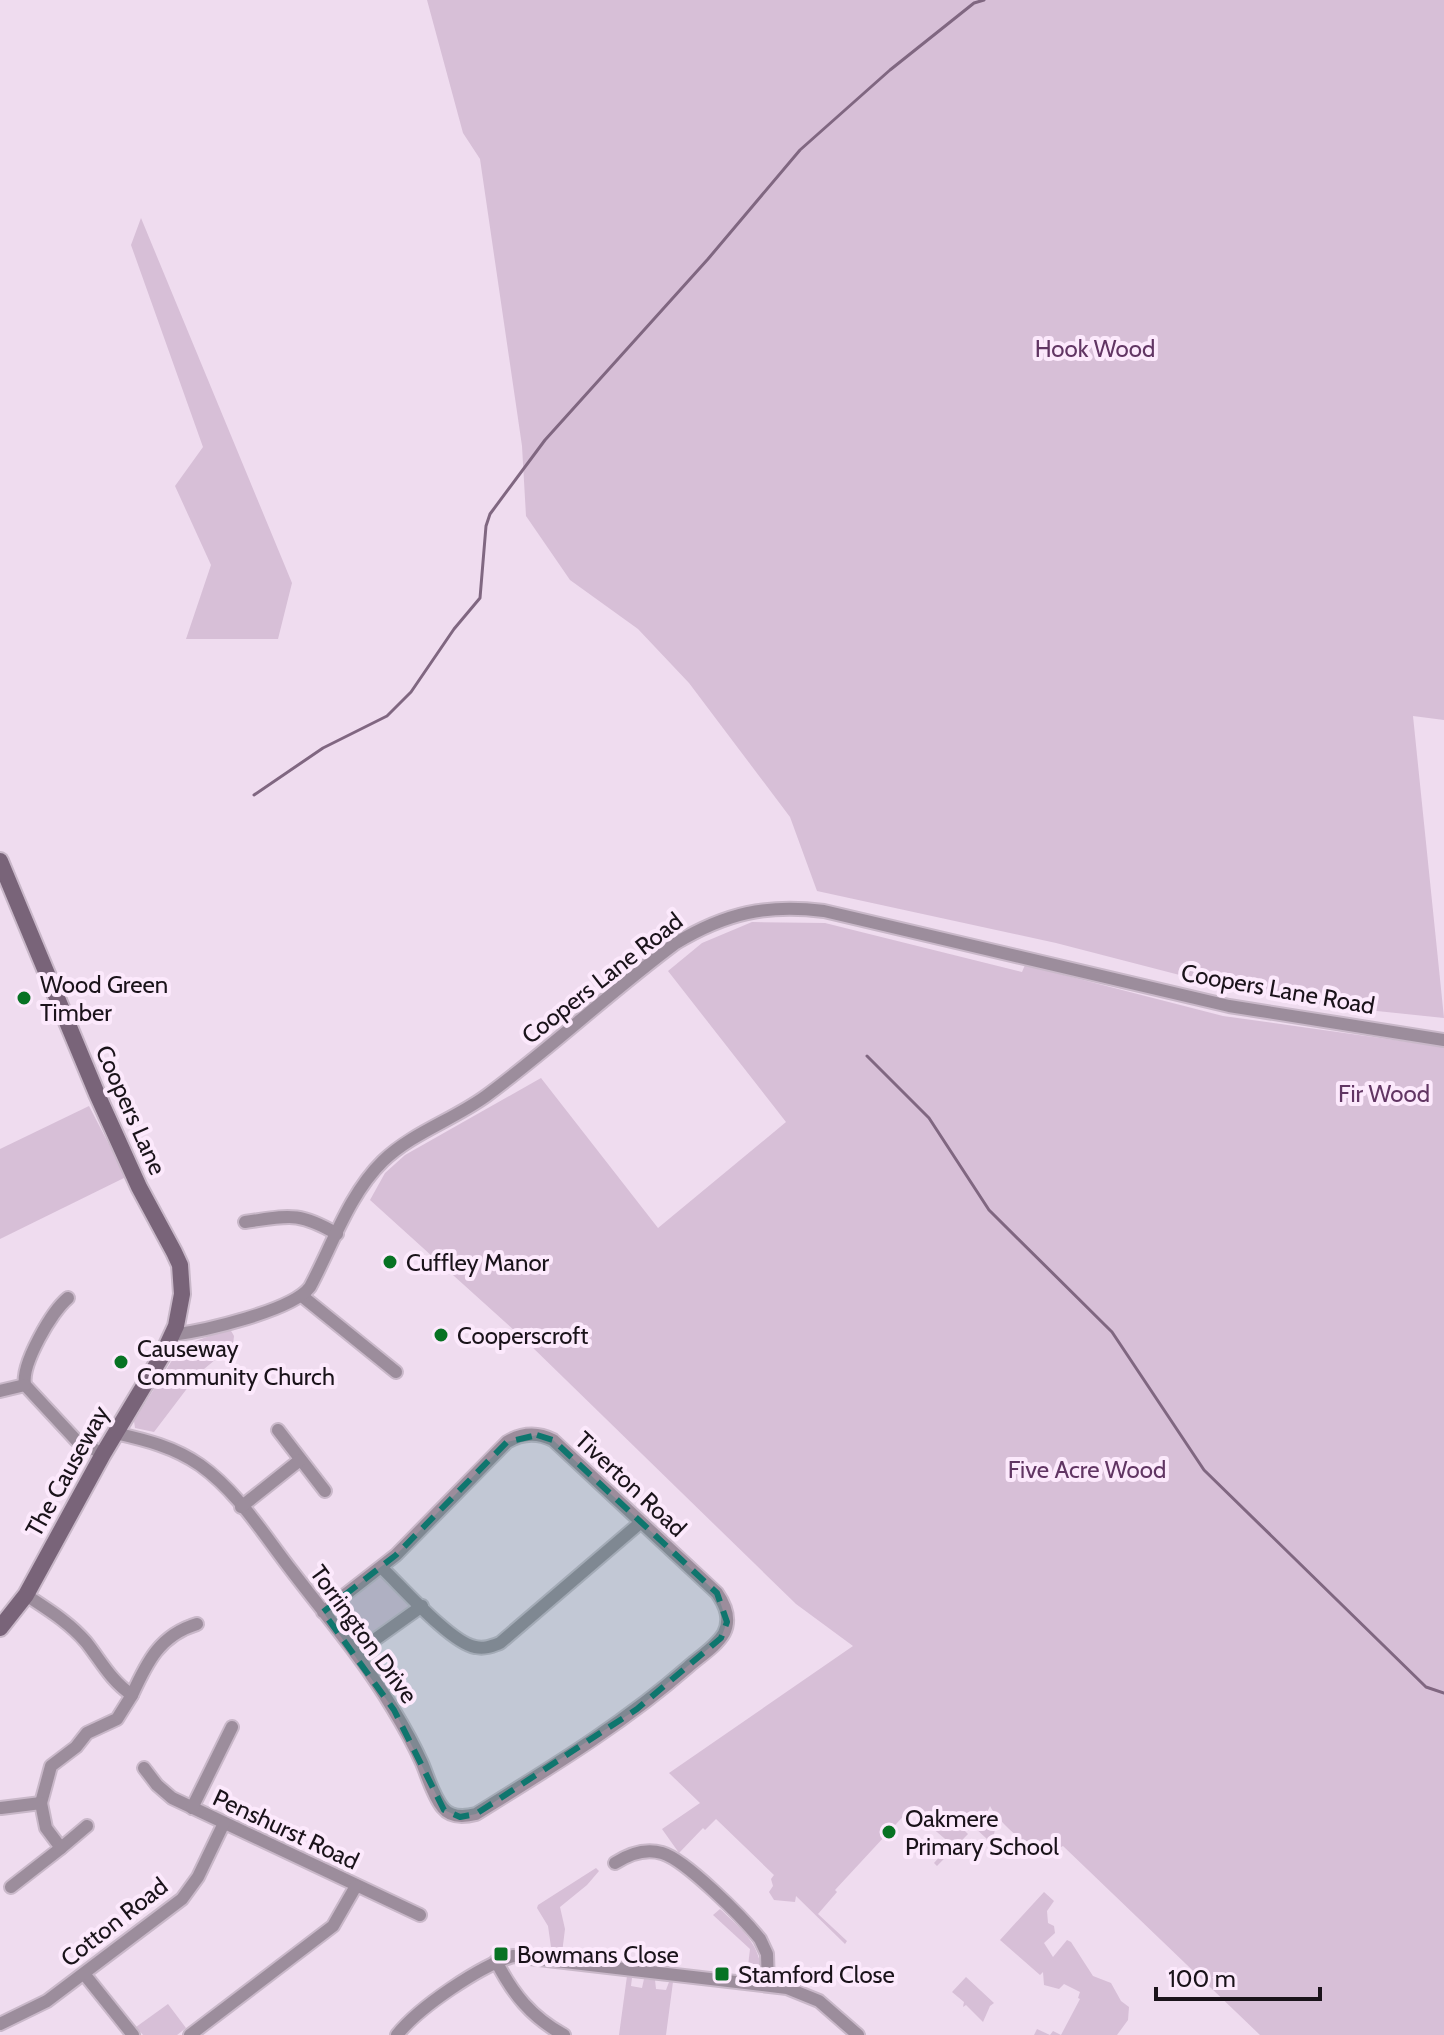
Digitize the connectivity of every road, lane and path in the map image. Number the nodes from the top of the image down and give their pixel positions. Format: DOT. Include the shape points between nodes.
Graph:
graph roads {
  1 [pos="0,861"];
  2 [pos="1444,1040"];
  3 [pos="245,1222"];
  4 [pos="337,1234"];
  5 [pos="302,1296"];
  6 [pos="68,1298"];
  7 [pos="172,1335"];
  8 [pos="396,1372"];
  9 [pos="25,1385"];
  10 [pos="0,1391"];
  11 [pos="278,1430"];
  12 [pos="115,1433"];
  13 [pos="103,1454"];
  14 [pos="300,1460"];
  15 [pos="325,1491"];
  16 [pos="241,1507"];
  17 [pos="640,1523"];
  18 [pos="382,1568"];
  19 [pos="26,1595"];
  20 [pos="422,1606"];
  21 [pos="323,1612"];
  22 [pos="197,1624"];
  23 [pos="0,1628"];
  24 [pos="714,1644"];
  25 [pos="356,1653"];
  26 [pos="132,1695"];
  27 [pos="232,1727"];
  28 [pos="144,1768"];
  29 [pos="41,1803"];
  30 [pos="1,1808"];
  31 [pos="192,1808"];
  32 [pos="224,1823"];
  33 [pos="87,1826"];
  34 [pos="61,1848"];
  35 [pos="615,1863"];
  36 [pos="356,1886"];
  37 [pos="11,1887"];
  38 [pos="420,1915"];
  39 [pos="496,1961"];
  40 [pos="85,1975"];
  41 [pos="768,1985"];
  42 [pos="0,2024"];
  43 [pos="402,2033"];
  44 [pos="133,2035"];
  45 [pos="190,2035"];
  46 [pos="564,2035"];
  47 [pos="858,2035"];
  1 -- 7 [label="main road, Coopers Lane" via="73,1040 180,1265 181,1304"];
  2 -- 4 [label="street, Coopers Lane Road" via="1229,1006 824,911 746,912 676,943 475,1104 402,1146 364,1185"];
  3 -- 4 [label="street" via="293,1215"];
  4 -- 5 [label="street, Coopers Lane Road"];
  5 -- 7 [label="street" via="281,1307"];
  5 -- 8 [label="street"];
  6 -- 9 [label="street" via="55,1309 24,1373"];
  7 -- 12 [label="main road, The Causeway"];
  9 -- 10 [label="street"];
  9 -- 13 [label="street" via="76,1440"];
  11 -- 14 [label="street"];
  12 -- 13 [label="main road, The Causeway"];
  12 -- 16 [label="street, Torrington Drive" via="188,1457"];
  13 -- 19 [label="main road, The Causeway"];
  14 -- 15 [label="street"];
  14 -- 16 [label="street"];
  16 -- 21 [label="street, Torrington Drive"];
  17 -- 18 [label="street, Tiverton Road" via="553,1440 518,1436"];
  17 -- 20 [label="street" via="500,1643 465,1644"];
  17 -- 24 [label="street, Tiverton Road" via="721,1598 727,1622"];
  18 -- 20 [label="street"];
  18 -- 21 [label="street, Tiverton Road"];
  19 -- 23 [label="main road, The Causeway"];
  19 -- 26 [label="street" via="61,1618"];
  20 -- 25 [label="street"];
  21 -- 25 [label="street, Torrington Drive"];
  22 -- 26 [label="street" via="175,1632 155,1650"];
  24 -- 25 [label="street, Torrington Drive" via="591,1742 476,1814 460,1817 444,1810 394,1710"];
  26 -- 29 [label="street" via="117,1719 87,1733 51,1766"];
  27 -- 31 [label="street"];
  28 -- 31 [label="street, Penshurst Road" via="165,1794"];
  29 -- 30 [label="street"];
  29 -- 34 [label="street" via="46,1828"];
  31 -- 32 [label="street, Penshurst Road"];
  32 -- 36 [label="street, Penshurst Road"];
  32 -- 40 [label="street, Cotton Road" via="190,1890"];
  33 -- 34 [label="street"];
  34 -- 37 [label="street"];
  35 -- 41 [label="street" via="645,1851 663,1853 687,1868 760,1939 767,1954"];
  36 -- 38 [label="street, Penshurst Road"];
  36 -- 45 [label="street" via="333,1926"];
  39 -- 41 [label="street" via="526,1956"];
  39 -- 43 [label="street" via="434,2002"];
  39 -- 46 [label="street" via="523,2005"];
  40 -- 42 [label="street, Cotton Road"];
  40 -- 44 [label="street"];
  41 -- 47 [label="street" via="819,2001"];
}
